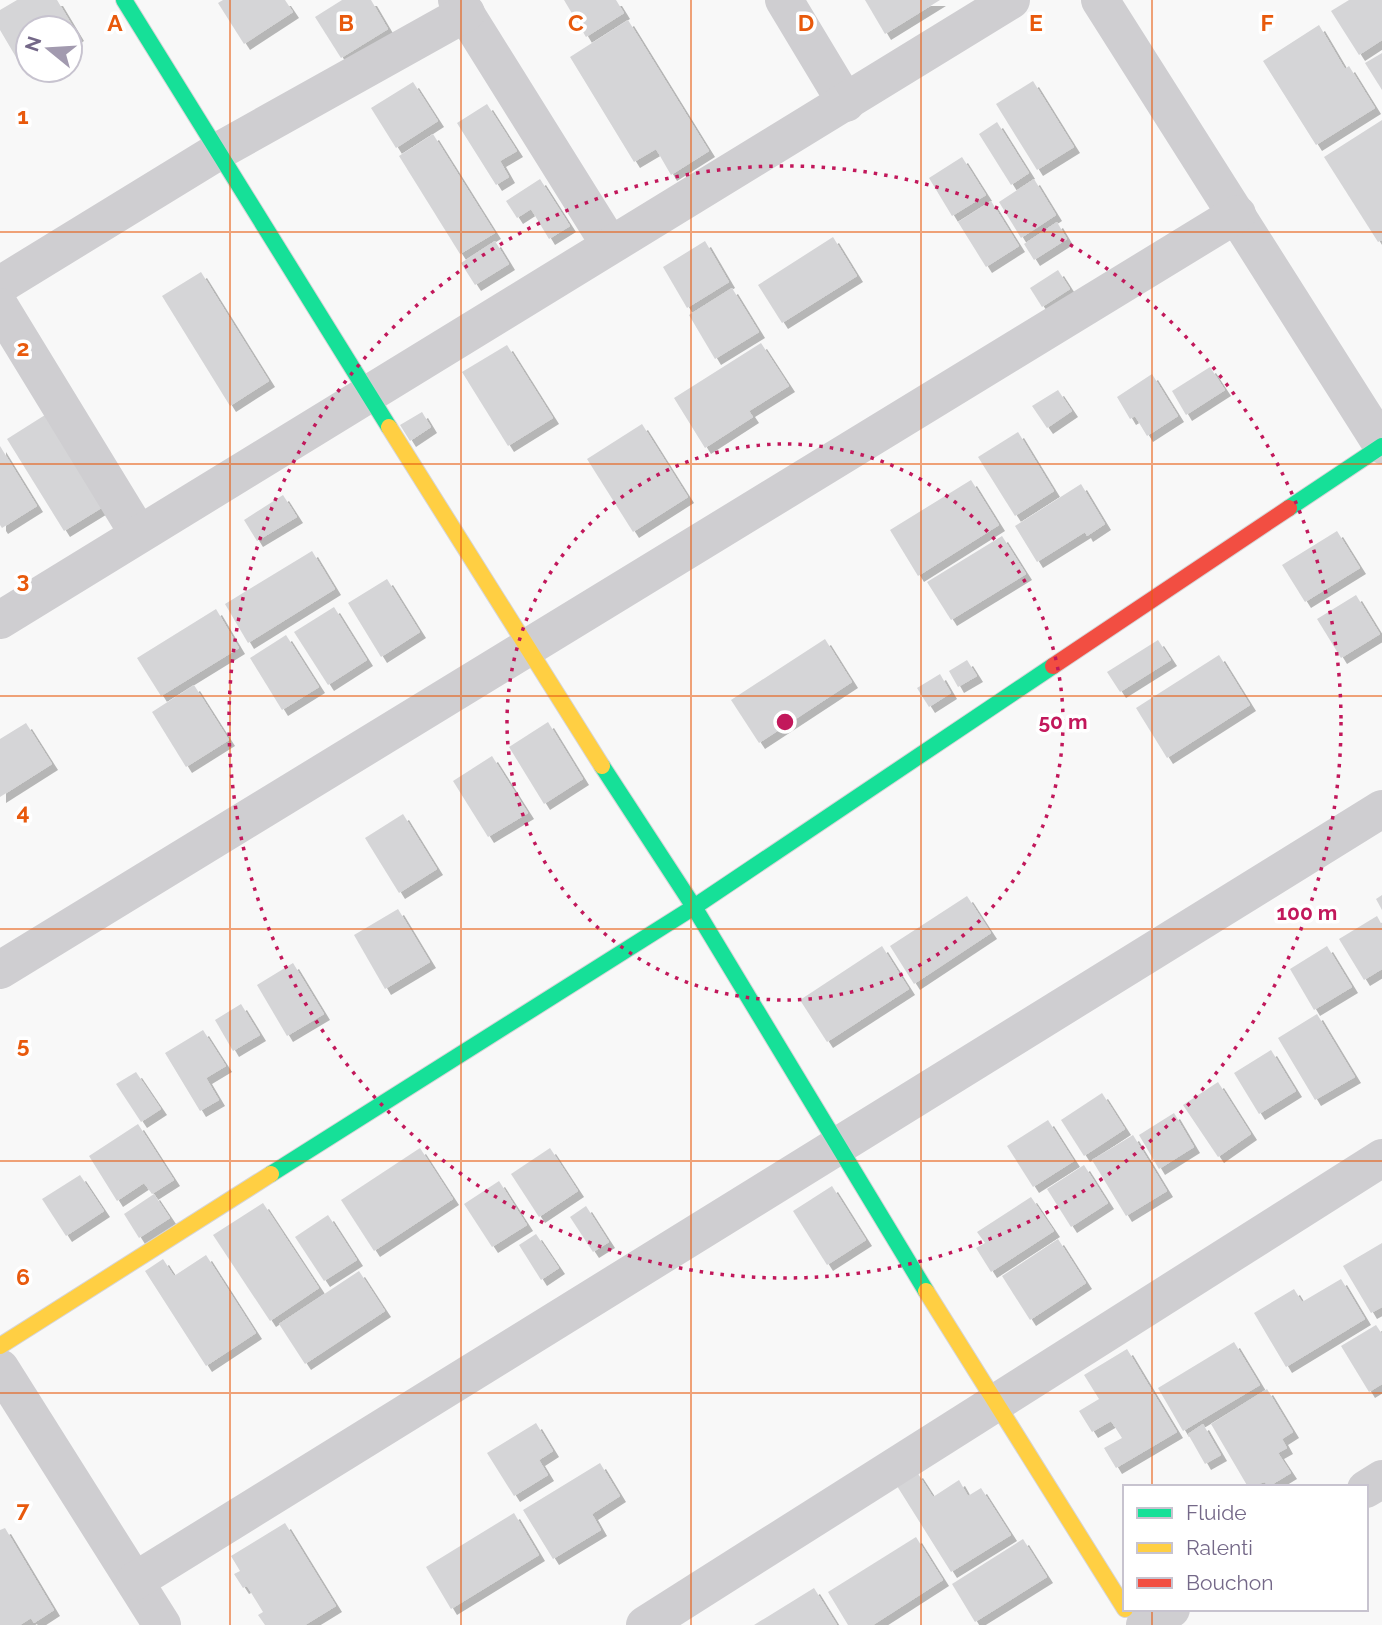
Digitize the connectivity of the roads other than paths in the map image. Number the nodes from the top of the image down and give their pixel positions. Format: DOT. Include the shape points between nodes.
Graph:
graph roads {
  1 [pos="124,0"];
  2 [pos="784,0"];
  3 [pos="1011,0"];
  4 [pos="1100,0"];
  5 [pos="462,7"];
  6 [pos="846,103"];
  7 [pos="217,152"];
  8 [pos="1237,214"];
  9 [pos="610,245"];
  10 [pos="0,285"];
  11 [pos="0,307"];
  12 [pos="366,392"];
  13 [pos="1382,446"];
  14 [pos="138,534"];
  15 [pos="0,620"];
  16 [pos="526,648"];
  17 [pos="1382,809"];
  18 [pos="694,907"];
  19 [pos="0,970"];
  20 [pos="837,1148"];
  21 [pos="1382,1158"];
  22 [pos="0,1346"];
  23 [pos="0,1368"];
  24 [pos="997,1403"];
  25 [pos="135,1581"];
  26 [pos="1123,1606"];
  27 [pos="1168,1611"];
  28 [pos="162,1625"];
  29 [pos="645,1625"];
  30 [pos="1145,1625"];
  1 -- 7 [label="street"];
  2 -- 6 [label="street"];
  3 -- 6 [label="street"];
  4 -- 8 [label="street"];
  5 -- 7 [label="street"];
  5 -- 9 [label="street"];
  6 -- 9 [label="street"];
  7 -- 10 [label="street"];
  7 -- 12 [label="street"];
  8 -- 13 [label="street"];
  8 -- 16 [label="street"];
  9 -- 12 [label="street"];
  11 -- 14 [label="street"];
  12 -- 14 [label="street"];
  12 -- 16 [label="street"];
  13 -- 18 [label="street"];
  14 -- 15 [label="street"];
  16 -- 18 [label="street"];
  16 -- 19 [label="street"];
  17 -- 20 [label="street"];
  18 -- 20 [label="street"];
  18 -- 22 [label="street"];
  20 -- 24 [label="street"];
  20 -- 25 [label="street"];
  21 -- 24 [label="street"];
  23 -- 25 [label="street"];
  24 -- 26 [label="street"];
  24 -- 29 [label="street"];
  25 -- 28 [label="street"];
  27 -- 30 [label="street"];
}
